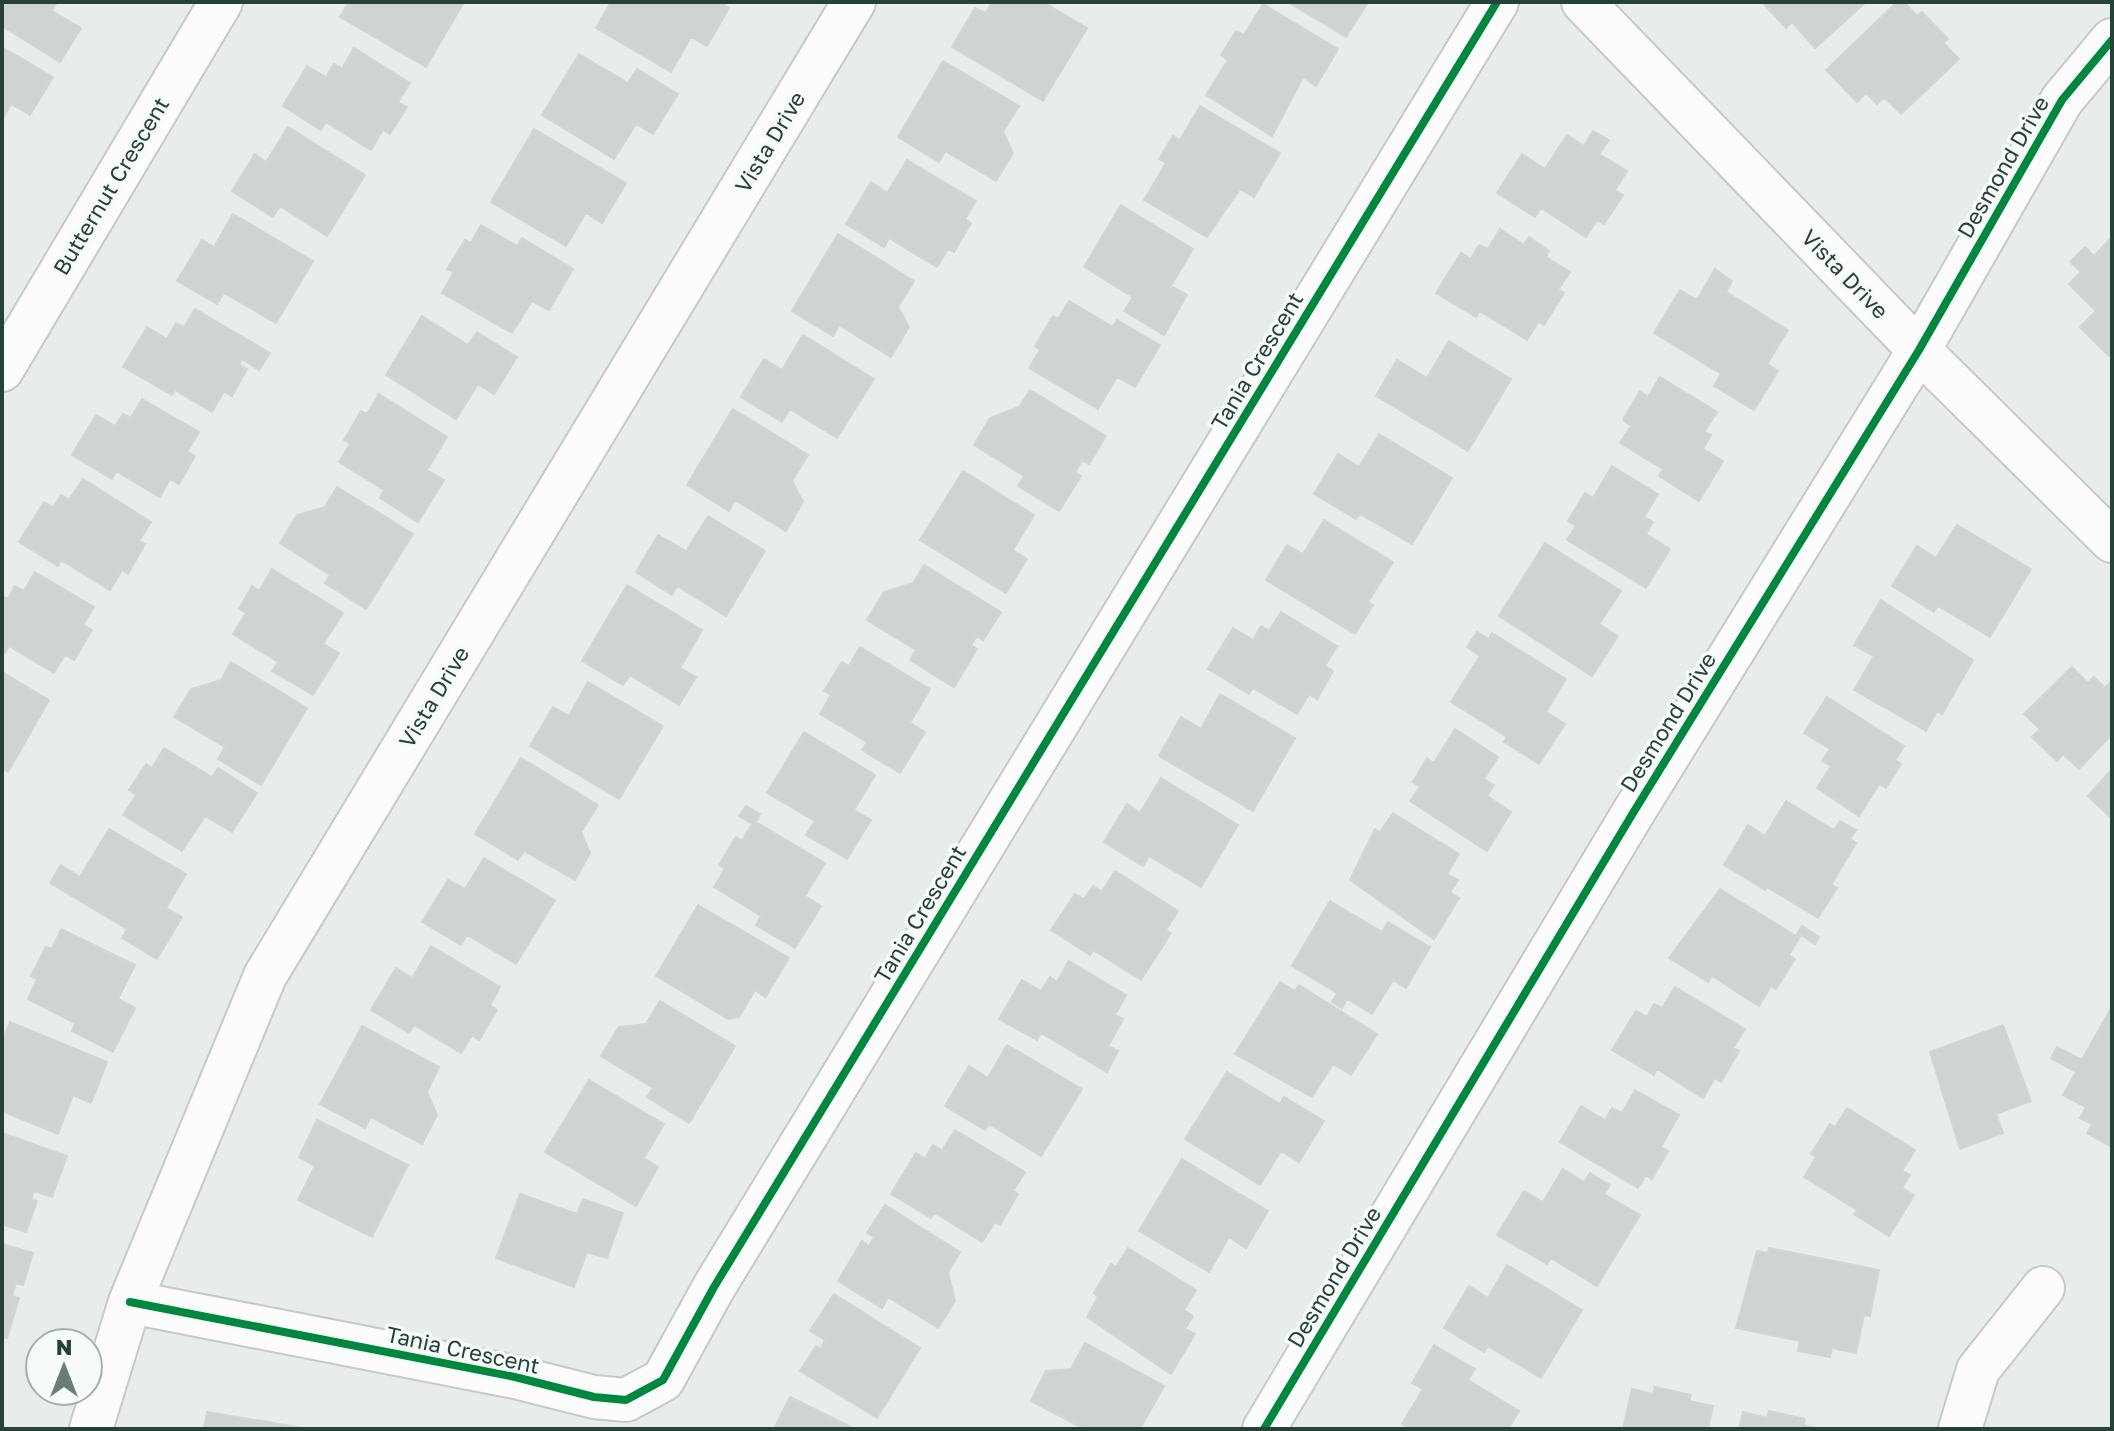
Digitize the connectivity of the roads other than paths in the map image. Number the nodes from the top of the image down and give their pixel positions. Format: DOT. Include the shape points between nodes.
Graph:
graph roads {
  1 [pos="221,2"];
  2 [pos="854,2"];
  3 [pos="1497,2"];
  4 [pos="1583,2"];
  5 [pos="2112,40"];
  6 [pos="1919,350"];
  7 [pos="2,370"];
  8 [pos="2112,541"];
  9 [pos="2043,1288"];
  10 [pos="130,1302"];
  11 [pos="91,1429"];
  12 [pos="1264,1429"];
  13 [pos="1960,1429"];
  1 -- 7 [label="street, Butternut Crescent"];
  2 -- 10 [label="street, Vista Drive" via="265,976"];
  3 -- 10 [label="street, Tania Crescent" via="714,1287 663,1380 626,1400 594,1397"];
  4 -- 6 [label="street, Vista Drive"];
  5 -- 6 [label="street, Desmond Drive" via="2062,100"];
  6 -- 8 [label="street, Vista Drive"];
  6 -- 12 [label="street, Desmond Drive" via="1633,813"];
  9 -- 13 [label="street" via="1978,1370"];
  10 -- 11 [label="street, Vista Drive"];
}
